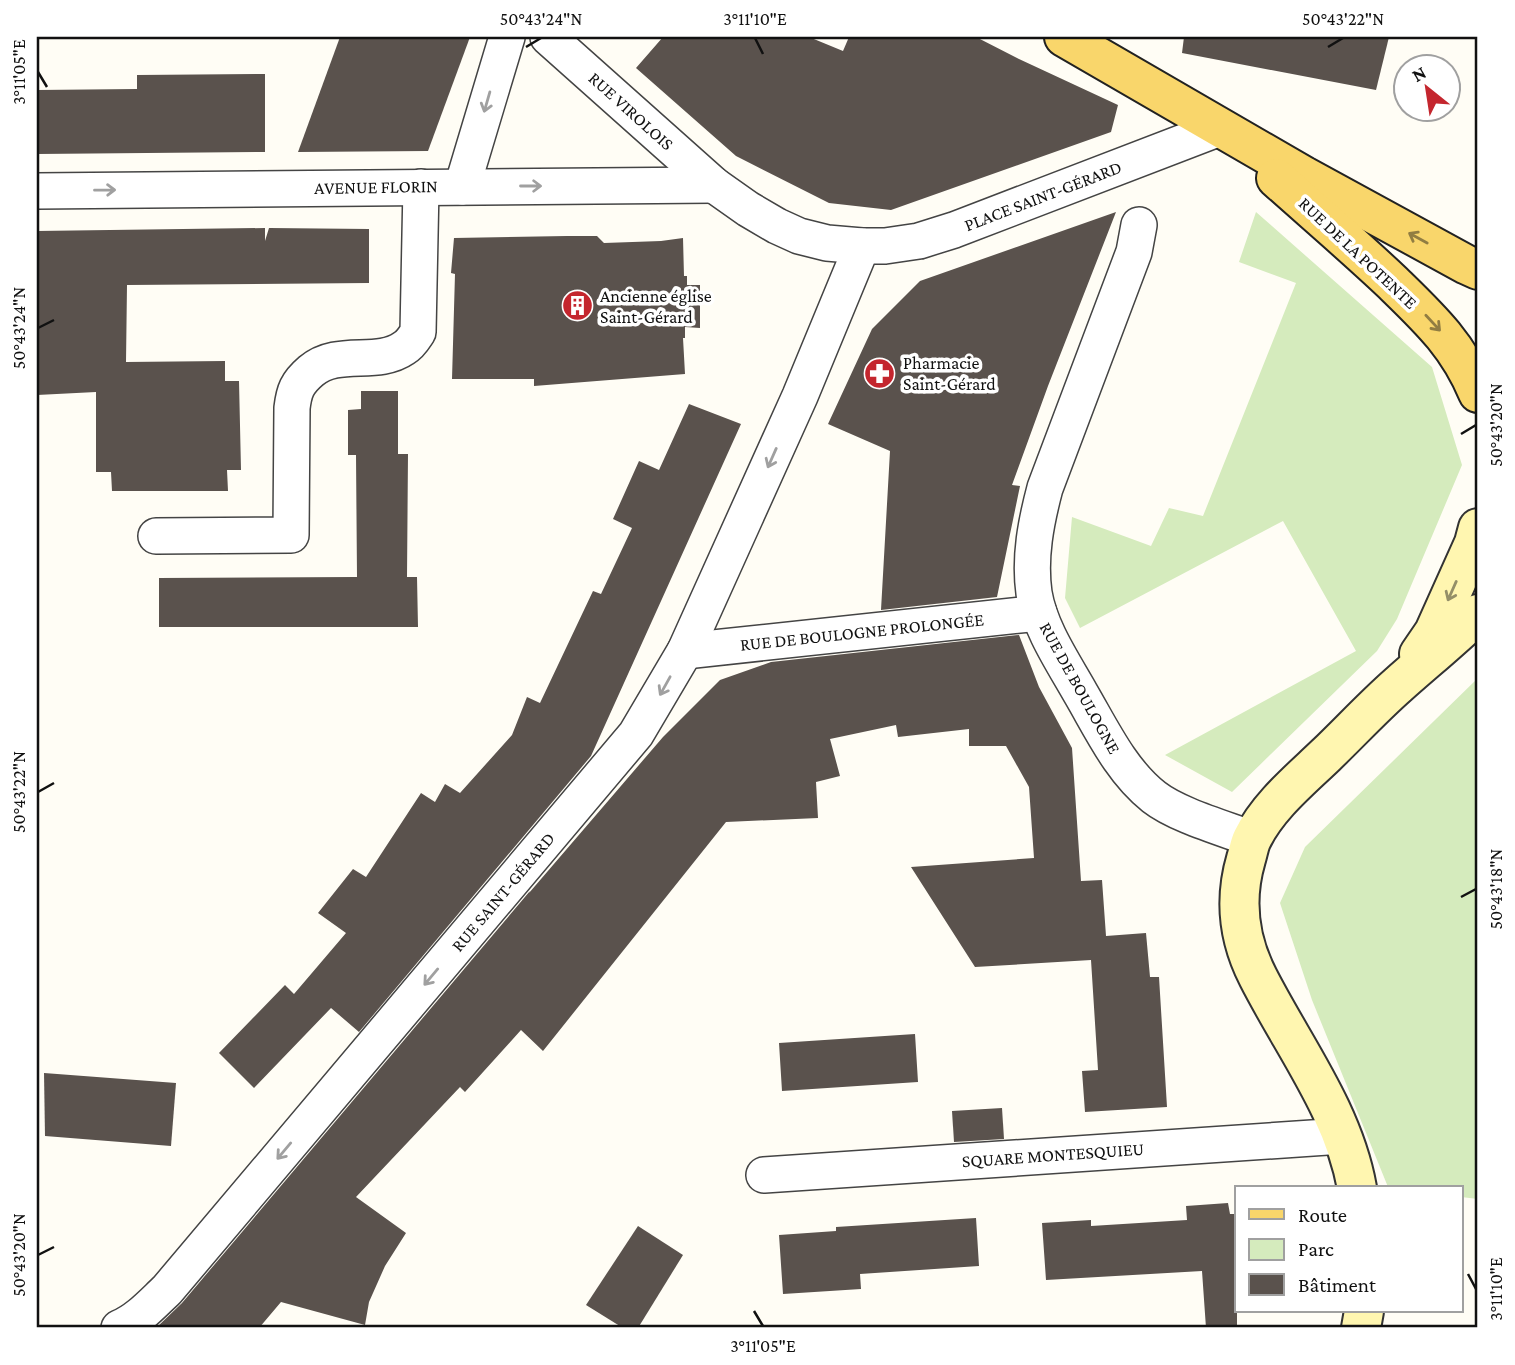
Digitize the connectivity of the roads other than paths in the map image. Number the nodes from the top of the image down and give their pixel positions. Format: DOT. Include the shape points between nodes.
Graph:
graph roads {
  1 [pos="507,37"];
  2 [pos="548,37"];
  3 [pos="1064,37"];
  4 [pos="1220,128"];
  5 [pos="714,185"];
  6 [pos="421,187"];
  7 [pos="463,187"];
  8 [pos="37,191"];
  9 [pos="1139,225"];
  10 [pos="862,246"];
  11 [pos="1478,270"];
  12 [pos="1478,393"];
  13 [pos="1478,528"];
  14 [pos="156,536"];
  15 [pos="1039,613"];
  16 [pos="1478,614"];
  17 [pos="685,651"];
  18 [pos="1398,685"];
  19 [pos="1252,839"];
  20 [pos="1342,1136"];
  21 [pos="764,1175"];
  22 [pos="1356,1186"];
  23 [pos="118,1328"];
  1 -- 7 [label="street, one-way"];
  2 -- 5 [label="street, RUE VIROLOIS"];
  3 -- 4 [label="main road, RUE DE LA POTENTE"];
  4 -- 10 [label="street, PLACE SAINT-GÉRARD" via="954,230 919,241"];
  11 -- 4 [label="main road, RUE DE LA POTENTE, one-way"];
  4 -- 12 [label="main road, RUE DE LA POTENTE, one-way" via="1421,311 1458,354"];
  7 -- 5 [label="street, AVENUE FLORIN, one-way"];
  5 -- 10 [label="street, PLACE SAINT-GÉRARD" via="799,236"];
  6 -- 7 [label="street, AVENUE FLORIN"];
  8 -- 6 [label="street, AVENUE FLORIN, one-way"];
  6 -- 14 [label="street" via="418,332 412,342 389,355 331,360 303,378 294,392 291,535"];
  9 -- 15 [label="street, RUE DE BOULOGNE" via="1134,253 1037,515 1032,567"];
  10 -- 17 [label="street, RUE SAINT-GÉRARD, one-way"];
  13 -- 18 [label="street, one-way" via="1434,632"];
  15 -- 17 [label="street, RUE DE BOULOGNE PROLONGÉE"];
  15 -- 19 [label="street, RUE DE BOULOGNE" via="1109,742 1138,783 1171,808"];
  16 -- 18 [label="street"];
  17 -- 23 [label="street, RUE SAINT-GÉRARD, one-way" via="628,745 167,1290"];
  18 -- 19 [label="street" via="1288,791"];
  19 -- 20 [label="street" via="1241,878 1239,913 1245,946 1257,976 1327,1098"];
  20 -- 21 [label="street, SQUARE MONTESQUIEU"];
  20 -- 22 [label="street"];
}
